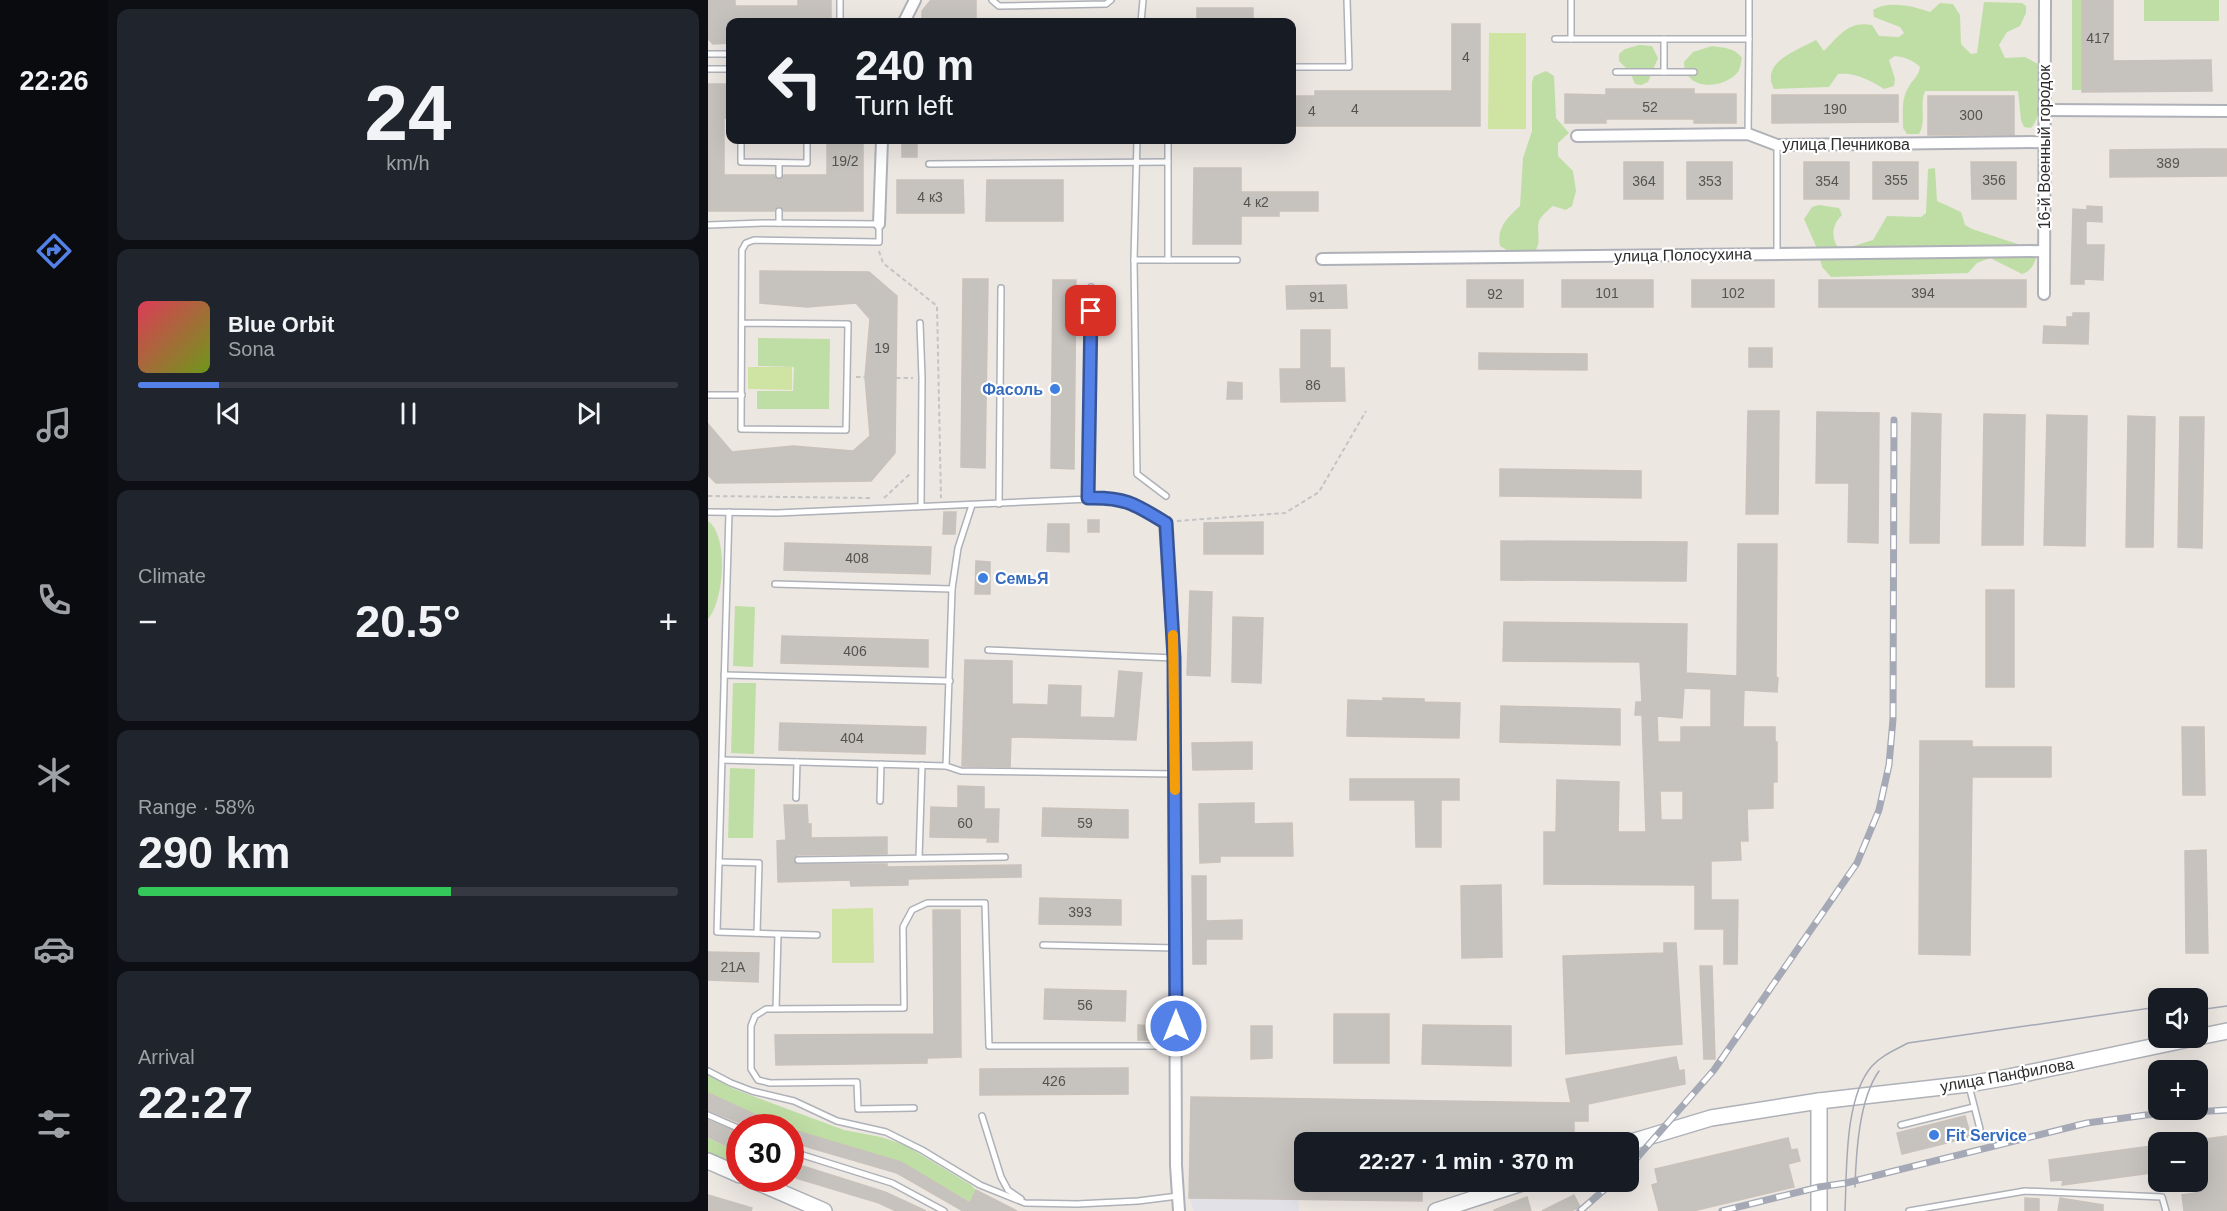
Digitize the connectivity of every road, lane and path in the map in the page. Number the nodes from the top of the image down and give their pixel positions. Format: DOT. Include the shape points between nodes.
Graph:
graph roads {
  1 [pos="840,0"];
  2 [pos="915,0"];
  3 [pos="992,0"];
  4 [pos="1111,0"];
  5 [pos="1143,0"];
  6 [pos="1347,0"];
  7 [pos="1571,0"];
  8 [pos="1749,0"];
  9 [pos="2045,0"];
  10 [pos="840,18"];
  11 [pos="906,18"];
  12 [pos="1141,18"];
  13 [pos="1555,39"];
  14 [pos="1571,39"];
  15 [pos="1664,39"];
  16 [pos="1749,39"];
  17 [pos="708,54"];
  18 [pos="726,54"];
  19 [pos="1296,67"];
  20 [pos="708,69"];
  21 [pos="726,69"];
  22 [pos="1616,72"];
  23 [pos="1664,72"];
  24 [pos="1694,72"];
  25 [pos="2044,110"];
  26 [pos="2227,111"];
  27 [pos="1748,134"];
  28 [pos="1577,136"];
  29 [pos="2045,142"];
  30 [pos="741,144"];
  31 [pos="807,144"];
  32 [pos="882,144"];
  33 [pos="1137,144"];
  34 [pos="1168,144"];
  35 [pos="1777,145"];
  36 [pos="1136,162"];
  37 [pos="1168,162"];
  38 [pos="779,163"];
  39 [pos="929,164"];
  40 [pos="779,175"];
  41 [pos="779,211"];
  42 [pos="779,223"];
  43 [pos="879,224"];
  44 [pos="708,225"];
  45 [pos="2044,251"];
  46 [pos="1777,254"];
  47 [pos="1322,259"];
  48 [pos="1134,260"];
  49 [pos="1168,260"];
  50 [pos="1238,260"];
  51 [pos="1091,287"];
  52 [pos="1002,288"];
  53 [pos="2044,294"];
  54 [pos="920,322"];
  55 [pos="742,323"];
  56 [pos="896,378"];
  57 [pos="922,378"];
  58 [pos="708,395"];
  59 [pos="742,395"];
  60 [pos="1365,411"];
  61 [pos="921,463"];
  62 [pos="708,496"];
  63 [pos="1166,496"];
  64 [pos="1088,498"];
  65 [pos="999,504"];
  66 [pos="972,505"];
  67 [pos="921,506"];
  68 [pos="708,512"];
  69 [pos="729,512"];
  70 [pos="1166,523"];
  71 [pos="776,584"];
  72 [pos="952,589"];
  73 [pos="988,651"];
  74 [pos="1174,658"];
  75 [pos="724,675"];
  76 [pos="950,681"];
  77 [pos="722,760"];
  78 [pos="797,762"];
  79 [pos="881,764"];
  80 [pos="922,765"];
  81 [pos="946,766"];
  82 [pos="1175,774"];
  83 [pos="796,798"];
  84 [pos="880,801"];
  85 [pos="1005,857"];
  86 [pos="919,858"];
  87 [pos="798,860"];
  88 [pos="719,862"];
  89 [pos="757,933"];
  90 [pos="778,934"];
  91 [pos="817,935"];
  92 [pos="1043,945"];
  93 [pos="1176,948"];
  94 [pos="776,1009"];
  95 [pos="2227,1031"];
  96 [pos="2208,1035"];
  97 [pos="1176,1046"];
  98 [pos="2148,1048"];
  99 [pos="708,1071"];
  100 [pos="1969,1084"];
  101 [pos="1819,1101"];
  102 [pos="1974,1107"];
  103 [pos="914,1108"];
  104 [pos="708,1115"];
  105 [pos="982,1116"];
  106 [pos="726,1123"];
  107 [pos="1901,1125"];
  108 [pos="1980,1129"];
  109 [pos="1639,1140"];
  110 [pos="804,1155"];
  111 [pos="708,1161"];
  112 [pos="726,1168"];
  113 [pos="780,1192"];
  114 [pos="1494,1192"];
  115 [pos="1178,1196"];
  116 [pos="1025,1203"];
  117 [pos="824,1211"];
  118 [pos="944,1211"];
  119 [pos="1179,1211"];
  120 [pos="1436,1211"];
  121 [pos="1818,1211"];
  122 [pos="1909,1211"];
  123 [pos="2166,1211"];
  1 -- 10 [label="lane"];
  2 -- 11 [label="street"];
  3 -- 4 [label="lane" via="999,6 1106,4"];
  5 -- 12 [label="lane"];
  6 -- 19 [label="lane" via="1349,67"];
  7 -- 14 [label="lane"];
  8 -- 16 [label="lane"];
  9 -- 25 [label="street, 16-й Военный городок"];
  13 -- 14 [label="lane"];
  14 -- 15 [label="lane"];
  15 -- 16 [label="lane"];
  15 -- 23 [label="lane"];
  16 -- 27 [label="lane"];
  17 -- 18 [label="lane"];
  20 -- 21 [label="lane"];
  22 -- 23 [label="lane"];
  23 -- 24 [label="lane"];
  25 -- 26 [label="street"];
  25 -- 29 [label="street, 16-й Военный городок"];
  27 -- 28 [label="street, улица Печникова"];
  27 -- 35 [label="street, улица Печникова"];
  29 -- 35 [label="street, улица Печникова"];
  29 -- 45 [label="street, 16-й Военный городок"];
  30 -- 38 [label="lane" via="741,162"];
  31 -- 38 [label="lane" via="807,163"];
  32 -- 43 [label="street"];
  33 -- 36 [label="lane"];
  34 -- 37 [label="lane"];
  35 -- 46 [label="lane"];
  36 -- 37 [label="lane"];
  36 -- 39 [label="lane"];
  36 -- 48 [label="lane"];
  37 -- 49 [label="lane"];
  38 -- 40 [label="lane"];
  41 -- 42 [label="lane"];
  42 -- 43 [label="lane"];
  42 -- 44 [label="lane"];
  43 -- 55 [label="lane" via="879,242 746,243 742,250"];
  45 -- 46 [label="street, улица Полосухина"];
  45 -- 53 [label="street, 16-й Военный городок"];
  46 -- 47 [label="street, улица Полосухина"];
  48 -- 49 [label="lane"];
  48 -- 63 [label="lane" via="1137,474"];
  49 -- 50 [label="lane"];
  51 -- 64 [label="lane"];
  52 -- 65 [label="lane"];
  54 -- 57 [label="lane"];
  55 -- 59 [label="lane"];
  55 -- 59 [label="lane" via="848,324 846,430 741,429"];
  56 -- 57 [label="path"];
  57 -- 61 [label="lane"];
  58 -- 59 [label="lane"];
  60 -- 70 [label="path" via="1319,492 1285,513"];
  61 -- 62 [label="path" via="885,498"];
  61 -- 67 [label="lane"];
  64 -- 65 [label="lane"];
  64 -- 70 [label="lane" via="1113,498 1136,504"];
  65 -- 66 [label="lane"];
  66 -- 67 [label="lane"];
  66 -- 72 [label="lane" via="958,548"];
  67 -- 69 [label="lane"];
  68 -- 69 [label="lane"];
  69 -- 75 [label="lane"];
  70 -- 74 [label="street"];
  71 -- 72 [label="lane"];
  72 -- 76 [label="lane"];
  73 -- 74 [label="lane"];
  74 -- 82 [label="street"];
  75 -- 76 [label="lane"];
  75 -- 77 [label="lane"];
  76 -- 81 [label="lane"];
  77 -- 78 [label="lane"];
  77 -- 88 [label="lane"];
  78 -- 79 [label="lane"];
  78 -- 83 [label="lane"];
  79 -- 80 [label="lane"];
  79 -- 84 [label="lane"];
  80 -- 81 [label="lane"];
  80 -- 86 [label="lane"];
  81 -- 82 [label="lane" via="961,771"];
  82 -- 93 [label="street"];
  85 -- 86 [label="lane"];
  86 -- 87 [label="lane"];
  88 -- 89 [label="lane" via="717,932"];
  88 -- 89 [label="lane" via="759,863"];
  89 -- 90 [label="lane"];
  90 -- 91 [label="lane"];
  90 -- 94 [label="lane"];
  92 -- 93 [label="lane"];
  93 -- 97 [label="street"];
  94 -- 97 [label="lane" via="904,1008 903,927 912,910 927,903 985,903 989,1046"];
  94 -- 103 [label="lane" via="766,1009 755,1016 751,1026 751,1069 758,1080 857,1082 858,1109"];
  95 -- 96 [label="main road, улица Панфилова"];
  97 -- 115 [label="street"];
  98 -- 100 [label="main road, улица Панфилова"];
  99 -- 116 [label="lane" via="752,1091 794,1101 837,1121 886,1132 980,1185"];
  100 -- 101 [label="main road, улица Панфилова"];
  100 -- 102 [label="lane"];
  101 -- 109 [label="main road, улица Панфилова" via="1711,1119"];
  101 -- 121 [label="main road"];
  102 -- 107 [label="lane"];
  102 -- 108 [label="lane"];
  104 -- 106 [label="lane"];
  105 -- 116 [label="lane" via="1000,1177 1008,1190"];
  110 -- 118 [label="lane" via="892,1183"];
  111 -- 112 [label="main road"];
  113 -- 117 [label="main road"];
  114 -- 120 [label="main road"];
  115 -- 116 [label="lane" via="1077,1204"];
  115 -- 119 [label="street"];
  122 -- 123 [label="lane" via="2025,1191 2162,1197"];
}
